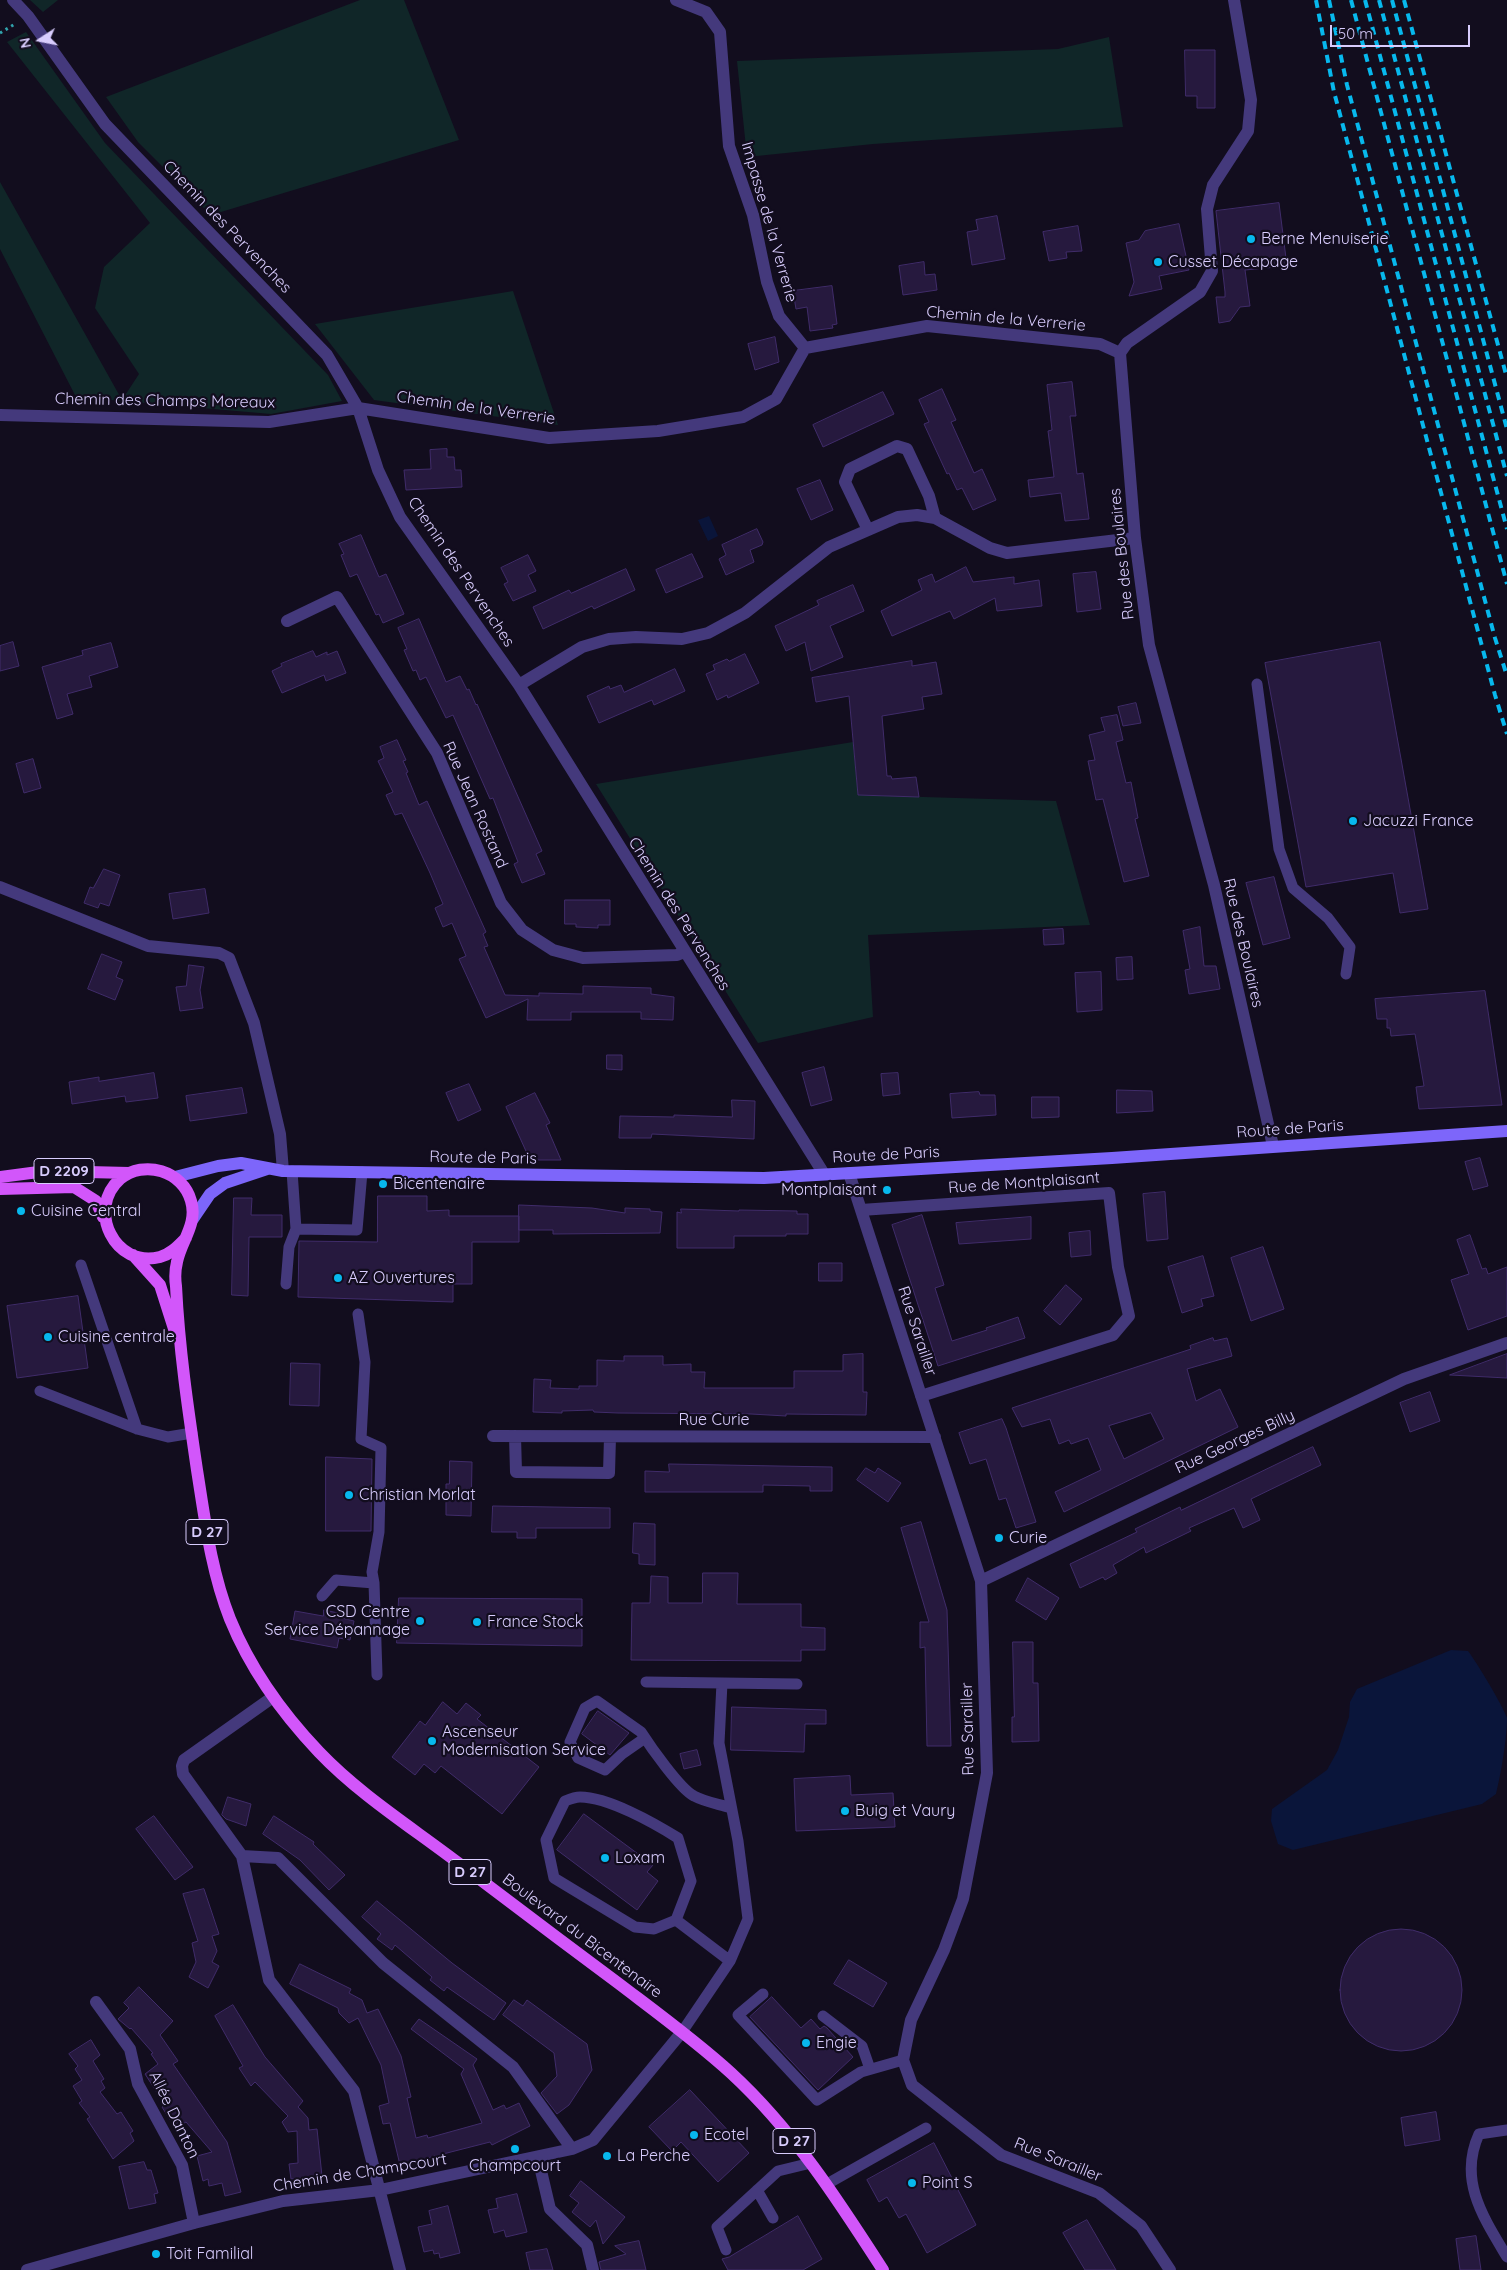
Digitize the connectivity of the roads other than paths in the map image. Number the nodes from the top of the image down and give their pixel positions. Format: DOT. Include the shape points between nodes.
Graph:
graph roads {
  1 [pos="14,0"];
  2 [pos="676,0"];
  3 [pos="1234,0"];
  4 [pos="805,348"];
  5 [pos="1120,353"];
  6 [pos="358,408"];
  7 [pos="0,415"];
  8 [pos="935,518"];
  9 [pos="868,530"];
  10 [pos="1135,538"];
  11 [pos="287,621"];
  12 [pos="1257,684"];
  13 [pos="519,685"];
  14 [pos="0,887"];
  15 [pos="684,952"];
  16 [pos="1346,974"];
  17 [pos="1507,1131"];
  18 [pos="1273,1146"];
  19 [pos="267,1169"];
  20 [pos="288,1171"];
  21 [pos="362,1172"];
  22 [pos="129,1173"];
  23 [pos="849,1173"];
  24 [pos="824,1174"];
  25 [pos="0,1177"];
  26 [pos="175,1177"];
  27 [pos="0,1189"];
  28 [pos="861,1210"];
  29 [pos="105,1220"];
  30 [pos="193,1220"];
  31 [pos="296,1229"];
  32 [pos="186,1238"];
  33 [pos="132,1255"];
  34 [pos="81,1264"];
  35 [pos="286,1284"];
  36 [pos="358,1314"];
  37 [pos="1507,1343"];
  38 [pos="182,1354"];
  39 [pos="40,1391"];
  40 [pos="921,1396"];
  41 [pos="137,1429"];
  42 [pos="192,1433"];
  43 [pos="493,1436"];
  44 [pos="514,1436"];
  45 [pos="610,1437"];
  46 [pos="935,1437"];
  47 [pos="981,1580"];
  48 [pos="374,1583"];
  49 [pos="322,1596"];
  50 [pos="377,1675"];
  51 [pos="646,1682"];
  52 [pos="722,1683"];
  53 [pos="797,1684"];
  54 [pos="273,1697"];
  55 [pos="645,1738"];
  56 [pos="731,1808"];
  57 [pos="242,1856"];
  58 [pos="676,1920"];
  59 [pos="730,1961"];
  60 [pos="763,1994"];
  61 [pos="96,2002"];
  62 [pos="823,2016"];
  63 [pos="682,2032"];
  64 [pos="903,2060"];
  65 [pos="870,2069"];
  66 [pos="926,2128"];
  67 [pos="1507,2130"];
  68 [pos="572,2149"];
  69 [pos="538,2158"];
  70 [pos="811,2162"];
  71 [pos="827,2184"];
  72 [pos="380,2190"];
  73 [pos="757,2190"];
  74 [pos="773,2218"];
  75 [pos="194,2223"];
  76 [pos="726,2250"];
  77 [pos="1507,2257"];
  78 [pos="26,2270"];
  79 [pos="400,2270"];
  80 [pos="593,2270"];
  81 [pos="884,2270"];
  82 [pos="1170,2270"];
  1 -- 6 [label="street, Chemin des Pervenches" via="105,124 327,355"];
  2 -- 4 [label="street, Impasse de la Verrerie" via="706,12 720,32 729,146 753,215 767,282 780,316"];
  3 -- 5 [label="street" via="1251,100 1248,131 1213,184 1207,209 1212,271 1200,292 1127,344"];
  4 -- 5 [label="street, Chemin de la Verrerie" via="927,326 1100,344"];
  4 -- 6 [label="street, Chemin de la Verrerie" via="776,399 743,417 658,431 549,438"];
  5 -- 10 [label="street, Rue des Boulaires"];
  6 -- 7 [label="street, Chemin des Champs Moreaux" via="269,422"];
  6 -- 13 [label="street, Chemin des Pervenches" via="378,470 400,517"];
  8 -- 9 [label="street" via="917,515 898,517"];
  8 -- 9 [label="street" via="929,496 906,449 897,446 850,469 845,482"];
  8 -- 10 [label="street" via="990,548 1008,553"];
  9 -- 13 [label="street" via="829,547 745,613 708,633 682,639 636,637 582,647"];
  10 -- 18 [label="street, Rue des Boulaires" via="1149,645 1214,885"];
  11 -- 15 [label="street, Rue Jean Rostand" via="337,597 437,753 501,903 522,930 553,950 582,958 677,955"];
  12 -- 16 [label="lane" via="1279,849 1293,888 1328,918 1350,947"];
  13 -- 15 [label="street, Chemin des Pervenches"];
  14 -- 20 [label="street" via="148,946 219,953 230,958 254,1023"];
  15 -- 24 [label="street, Chemin des Pervenches"];
  17 -- 18 [label="main road, Route de Paris"];
  18 -- 23 [label="main road, Route de Paris"];
  19 -- 20 [label="main road, Route de Paris"];
  19 -- 26 [label="main road, Route de Paris" via="241,1163"];
  19 -- 30 [label="main road, Route de Paris" via="225,1183 210,1194"];
  20 -- 21 [label="main road, Route de Paris"];
  20 -- 31 [label="lane"];
  21 -- 24 [label="main road, Route de Paris" via="764,1178"];
  21 -- 31 [label="lane" via="357,1230"];
  22 -- 25 [label="main road, D 2209" via="46,1171"];
  22 -- 26 [label="main road" via="153,1169"];
  22 -- 29 [label="main road" via="109,1193"];
  23 -- 24 [label="main road, Route de Paris"];
  23 -- 28 [label="street, Rue Sarailler"];
  26 -- 30 [label="main road" via="186,1189 192,1204"];
  27 -- 29 [label="main road, D 2209" via="74,1187 96,1201"];
  28 -- 40 [label="street, Rue Sarailler"];
  28 -- 40 [label="street, Rue de Montplaisant" via="1109,1193 1118,1267 1129,1316 1113,1334"];
  29 -- 33 [label="main road" via="119,1247"];
  30 -- 32 [label="main road"];
  31 -- 35 [label="lane" via="289,1247"];
  32 -- 33 [label="main road" via="172,1252 160,1257"];
  32 -- 38 [label="main road, Boulevard du Bicentenaire / D 27" via="177,1261 175,1282"];
  33 -- 38 [label="main road, Boulevard du Bicentenaire / D 27" via="160,1285"];
  34 -- 41 [label="lane"];
  36 -- 48 [label="lane" via="366,1362 361,1439 381,1448 379,1532 372,1572"];
  37 -- 47 [label="street, Rue Georges Billy" via="1404,1379"];
  38 -- 42 [label="main road, Boulevard du Bicentenaire / D 27"];
  39 -- 41 [label="lane"];
  40 -- 46 [label="street, Rue Sarailler"];
  41 -- 42 [label="lane" via="168,1437"];
  42 -- 54 [label="main road, Boulevard du Bicentenaire / D 27" via="211,1557 230,1618 253,1666"];
  43 -- 44 [label="street, Rue Curie"];
  44 -- 45 [label="street, Rue Curie"];
  44 -- 45 [label="street" via="516,1472 609,1473"];
  45 -- 46 [label="street, Rue Curie"];
  46 -- 47 [label="street, Rue Sarailler"];
  47 -- 64 [label="street, Rue Sarailler" via="987,1773 963,1899 944,1950 911,2020"];
  48 -- 49 [label="lane" via="336,1580"];
  48 -- 50 [label="lane"];
  51 -- 52 [label="lane"];
  52 -- 53 [label="lane"];
  52 -- 56 [label="lane" via="719,1742"];
  54 -- 57 [label="street" via="184,1760 182,1766 183,1774"];
  54 -- 63 [label="main road, Boulevard du Bicentenaire / D 27" via="320,1754 370,1797"];
  55 -- 55 [label="lane" via="597,1701 585,1708 570,1742 578,1758 605,1770"];
  55 -- 56 [label="lane" via="653,1752 692,1796"];
  56 -- 59 [label="lane" via="748,1919"];
  57 -- 68 [label="street" via="278,1858 383,1963 513,2067"];
  57 -- 72 [label="street" via="269,1980 354,2091"];
  58 -- 58 [label="lane" via="691,1881 678,1838 646,1818 593,1799 578,1797 565,1801 546,1840 554,1878 635,1927 654,1929"];
  58 -- 59 [label="lane"];
  59 -- 63 [label="lane"];
  60 -- 65 [label="lane" via="738,2015 817,2100"];
  61 -- 75 [label="street, Allée Danton" via="130,2049 138,2084 182,2165"];
  62 -- 65 [label="lane" via="862,2046"];
  63 -- 68 [label="street, Chemin de Champcourt" via="594,2140"];
  63 -- 70 [label="main road, Boulevard du Bicentenaire / D 27" via="733,2075 776,2119"];
  64 -- 65 [label="lane"];
  64 -- 82 [label="street, Rue Sarailler" via="912,2085 1001,2155 1099,2192 1141,2226"];
  66 -- 71 [label="lane"];
  67 -- 77 [label="lane" via="1479,2134 1471,2163 1472,2186 1482,2215"];
  68 -- 69 [label="street, Chemin de Champcourt"];
  69 -- 72 [label="street, Chemin de Champcourt"];
  69 -- 80 [label="street" via="550,2209 587,2245"];
  70 -- 71 [label="main road, Boulevard du Bicentenaire / D 27"];
  70 -- 73 [label="lane" via="778,2171"];
  71 -- 81 [label="main road, Boulevard du Bicentenaire / D 27"];
  72 -- 75 [label="street, Chemin de Champcourt" via="283,2201"];
  72 -- 79 [label="street"];
  73 -- 74 [label="lane"];
  73 -- 76 [label="lane" via="717,2227"];
  75 -- 78 [label="street, Chemin de Champcourt"];
}
